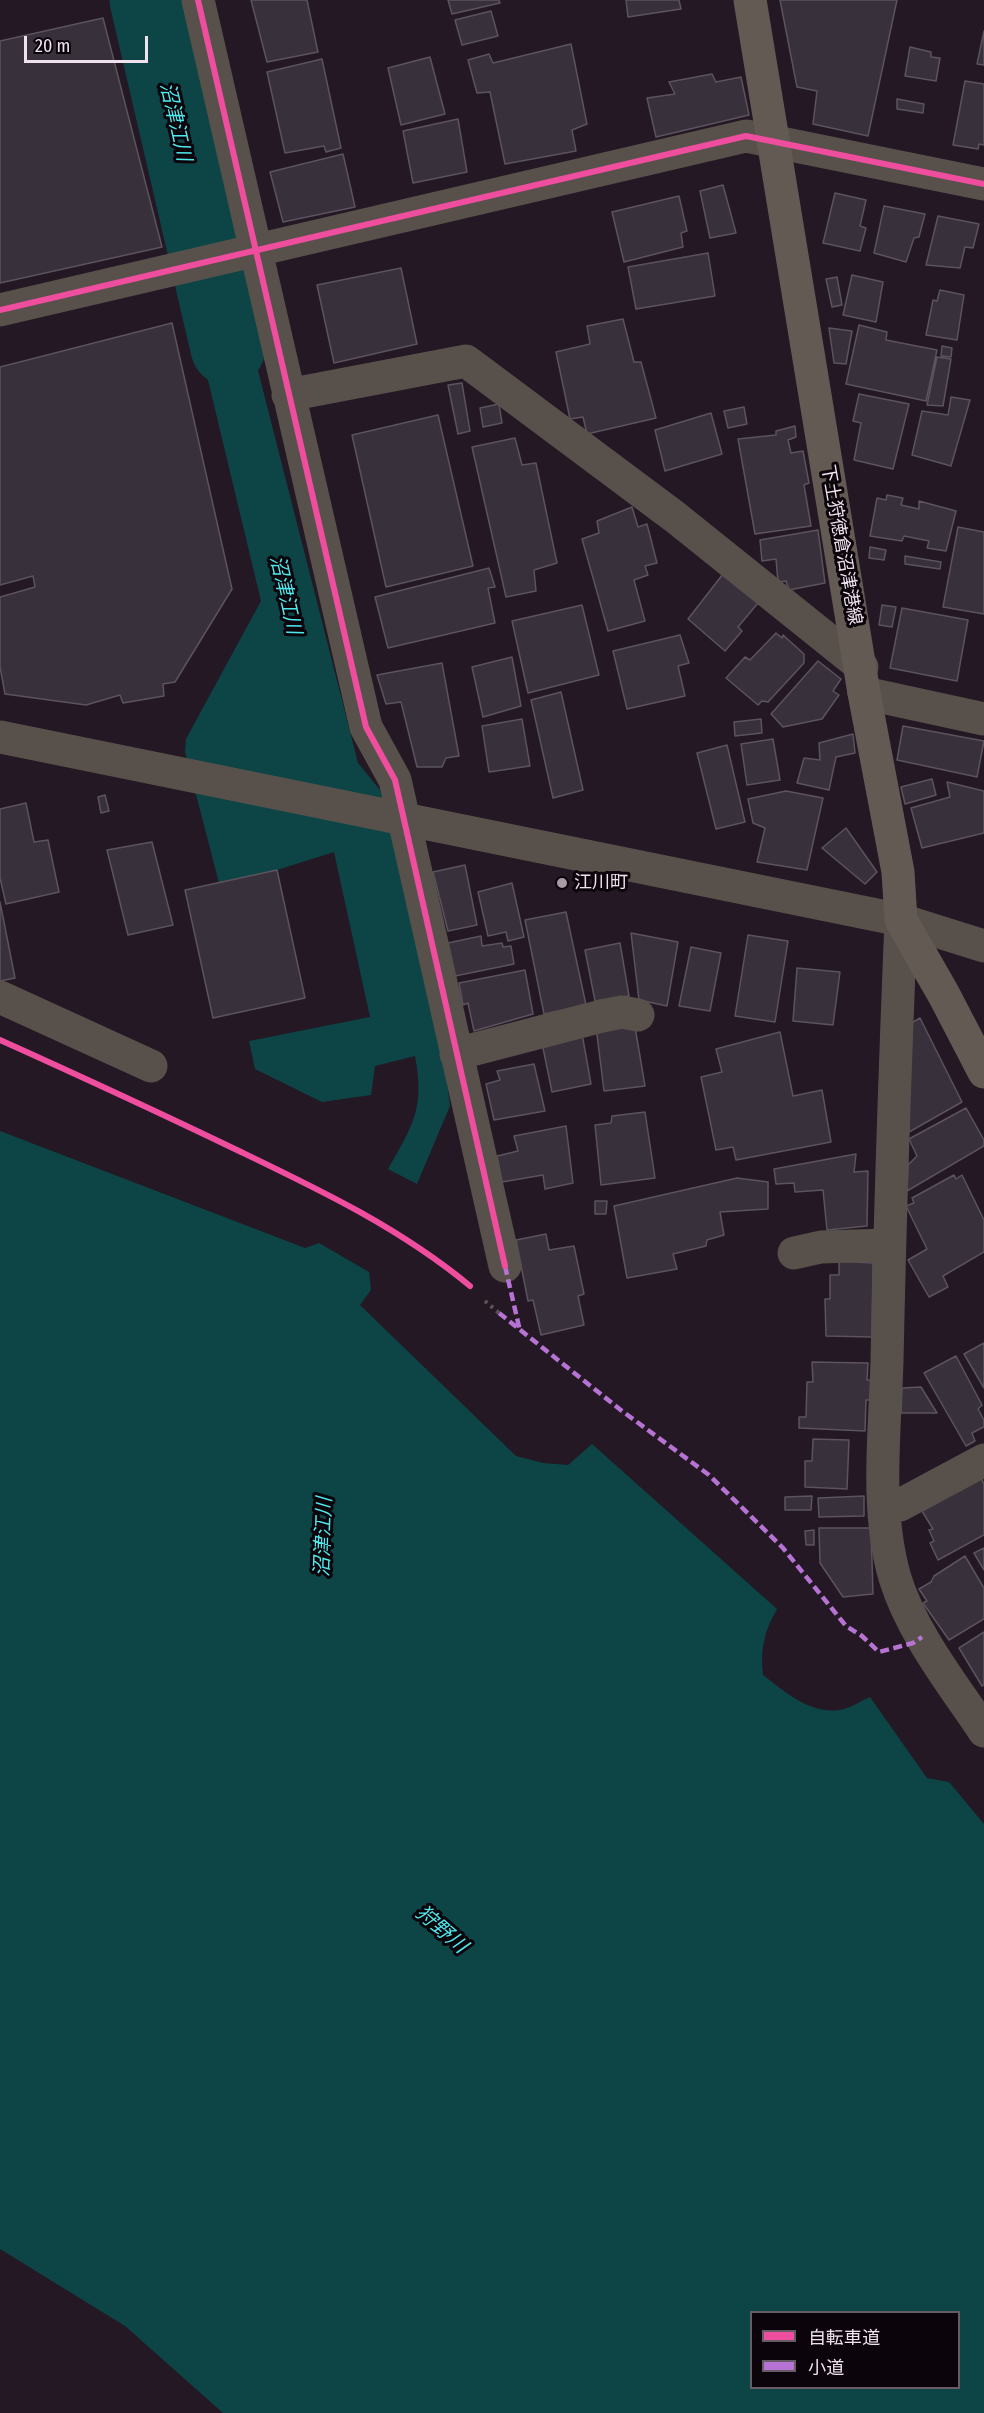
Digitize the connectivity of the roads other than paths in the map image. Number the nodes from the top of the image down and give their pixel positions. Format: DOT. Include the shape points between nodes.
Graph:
graph roads {
  1 [pos="198,0"];
  2 [pos="750,0"];
  3 [pos="772,140"];
  4 [pos="984,184"];
  5 [pos="255,251"];
  6 [pos="0,310"];
  7 [pos="288,395"];
  8 [pos="863,680"];
  9 [pos="984,719"];
  10 [pos="0,737"];
  11 [pos="404,818"];
  12 [pos="901,920"];
  13 [pos="984,946"];
  14 [pos="0,997"];
  15 [pos="638,1015"];
  16 [pos="456,1054"];
  17 [pos="151,1066"];
  18 [pos="984,1072"];
  19 [pos="889,1245"];
  20 [pos="794,1253"];
  21 [pos="505,1266"];
  22 [pos="984,1460"];
  23 [pos="884,1508"];
  24 [pos="984,1731"];
  1 -- 5 [label="street"];
  2 -- 3 [label="main road, 下土狩徳倉沼津港線"];
  3 -- 4 [label="street"];
  3 -- 5 [label="street" via="746,136"];
  3 -- 8 [label="main road, 下土狩徳倉沼津港線"];
  5 -- 6 [label="street"];
  5 -- 7 [label="street"];
  7 -- 8 [label="street" via="466,362 675,518"];
  7 -- 11 [label="street" via="366,727 395,780"];
  8 -- 9 [label="street"];
  8 -- 12 [label="main road, 下土狩徳倉沼津港線" via="898,872"];
  10 -- 11 [label="street"];
  11 -- 12 [label="street"];
  11 -- 16 [label="street"];
  12 -- 13 [label="street"];
  12 -- 18 [label="main road, 下土狩徳倉沼津港線"];
  12 -- 19 [label="street"];
  14 -- 17 [label="street"];
  15 -- 16 [label="street" via="622,1012 602,1016"];
  16 -- 21 [label="street"];
  19 -- 20 [label="street" via="821,1247"];
  19 -- 23 [label="street"];
  22 -- 23 [label="street" via="900,1504"];
  23 -- 24 [label="street" via="896,1581 922,1637"];
}
